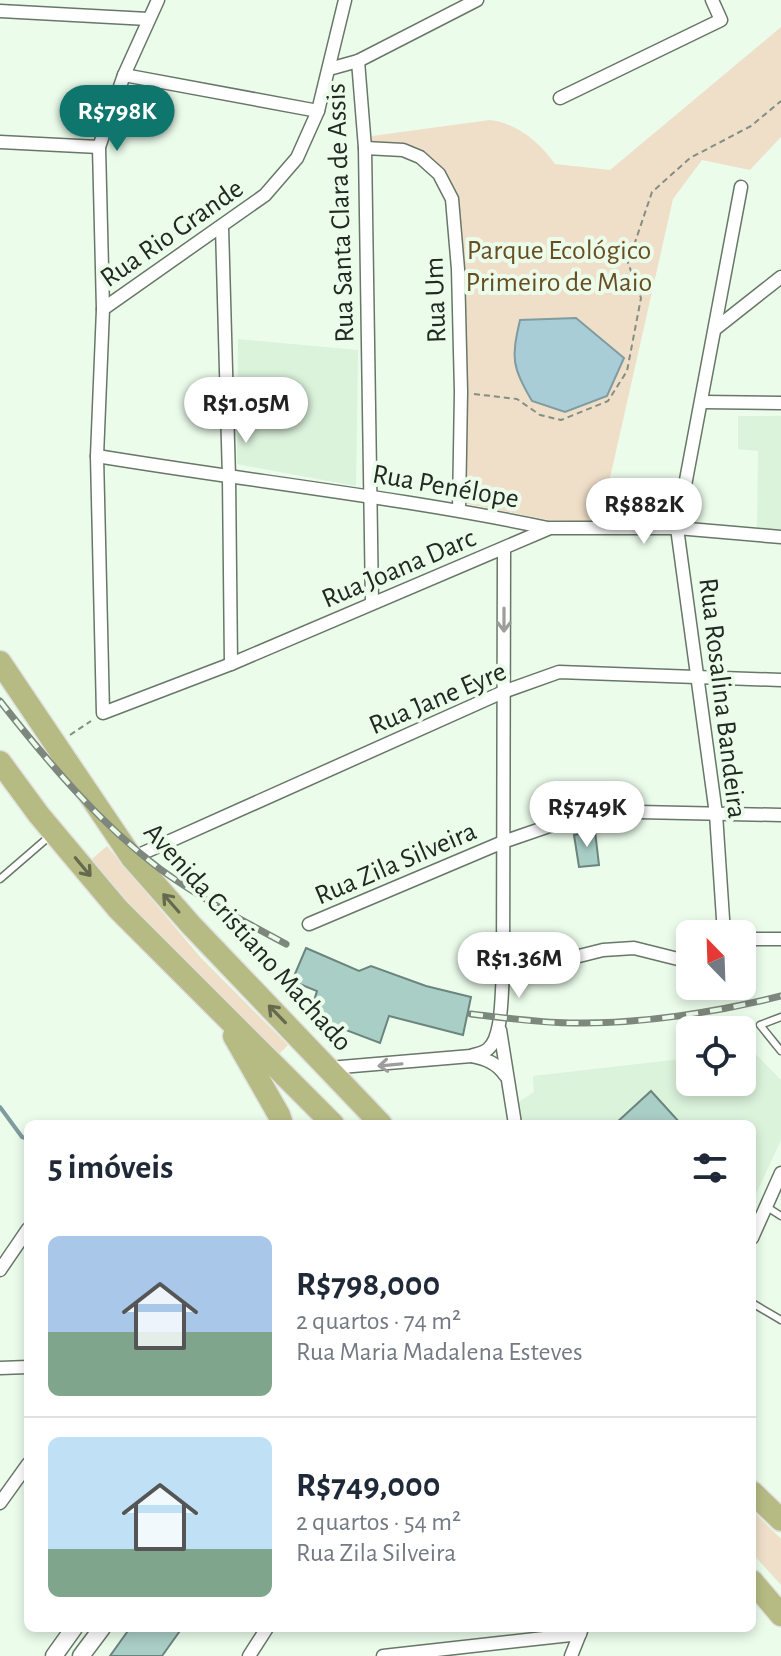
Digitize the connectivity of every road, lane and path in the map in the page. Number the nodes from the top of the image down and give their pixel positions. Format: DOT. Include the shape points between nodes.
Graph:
graph roads {
  1 [pos="158,0"];
  2 [pos="345,0"];
  3 [pos="477,0"];
  4 [pos="712,0"];
  5 [pos="0,11"];
  6 [pos="148,19"];
  7 [pos="358,61"];
  8 [pos="329,69"];
  9 [pos="124,75"];
  10 [pos="560,98"];
  11 [pos="781,101"];
  12 [pos="318,111"];
  13 [pos="0,142"];
  14 [pos="99,147"];
  15 [pos="365,148"];
  16 [pos="741,187"];
  17 [pos="222,227"];
  18 [pos="781,277"];
  19 [pos="103,309"];
  20 [pos="715,329"];
  21 [pos="461,392"];
  22 [pos="703,402"];
  23 [pos="781,403"];
  24 [pos="97,456"];
  25 [pos="229,478"];
  26 [pos="370,496"];
  27 [pos="459,510"];
  28 [pos="550,528"];
  29 [pos="677,528"];
  30 [pos="781,537"];
  31 [pos="504,548"];
  32 [pos="372,603"];
  33 [pos="0,662"];
  34 [pos="231,664"];
  35 [pos="698,678"];
  36 [pos="781,680"];
  37 [pos="503,692"];
  38 [pos="103,713"];
  39 [pos="56,745"];
  40 [pos="0,762"];
  41 [pos="716,814"];
  42 [pos="781,815"];
  43 [pos="53,833"];
  44 [pos="503,842"];
  45 [pos="132,858"];
  46 [pos="0,879"];
  47 [pos="723,920"];
  48 [pos="309,924"];
  49 [pos="756,939"];
  50 [pos="781,939"];
  51 [pos="676,958"];
  52 [pos="503,975"];
  53 [pos="217,1008"];
  54 [pos="781,1017"];
  55 [pos="499,1023"];
  56 [pos="781,1051"];
  57 [pos="471,1056"];
  58 [pos="329,1068"];
  59 [pos="507,1078"];
  60 [pos="299,1089"];
  61 [pos="281,1119"];
  62 [pos="323,1120"];
  63 [pos="327,1120"];
  64 [pos="357,1120"];
  65 [pos="377,1120"];
  66 [pos="514,1120"];
  67 [pos="781,1173"];
  68 [pos="766,1206"];
  69 [pos="781,1216"];
  70 [pos="756,1229"];
  71 [pos="24,1235"];
  72 [pos="0,1270"];
  73 [pos="756,1305"];
  74 [pos="781,1320"];
  75 [pos="24,1367"];
  76 [pos="0,1368"];
  77 [pos="24,1470"];
  78 [pos="756,1496"];
  79 [pos="0,1503"];
  80 [pos="781,1520"];
  81 [pos="756,1586"];
  82 [pos="781,1615"];
  83 [pos="71,1632"];
  84 [pos="99,1632"];
  85 [pos="264,1632"];
  86 [pos="573,1632"];
  87 [pos="581,1632"];
  88 [pos="574,1655"];
  89 [pos="54,1656"];
  90 [pos="81,1656"];
  91 [pos="249,1656"];
  92 [pos="383,1656"];
  1 -- 6 [label="street"];
  2 -- 8 [label="street, Rua Rio Grande"];
  3 -- 7 [label="street"];
  4 -- 10 [label="street" via="721,20"];
  5 -- 6 [label="street"];
  6 -- 9 [label="street"];
  7 -- 8 [label="street"];
  7 -- 15 [label="street, Rua Santa Clara de Assis"];
  8 -- 12 [label="street, Rua Rio Grande"];
  9 -- 12 [label="street"];
  9 -- 14 [label="street"];
  11 -- 21 [label="path" via="751,126 690,158 652,192 628,263 641,298 627,371 608,401 561,420 540,415 517,399"];
  12 -- 17 [label="street, Rua Rio Grande" via="297,158 265,195"];
  13 -- 14 [label="street"];
  14 -- 19 [label="street"];
  15 -- 21 [label="street, Rua Um" via="403,150 420,157 439,174 452,199"];
  15 -- 26 [label="street, Rua Santa Clara de Assis"];
  16 -- 20 [label="street, Rua Rosalina Bandeira"];
  17 -- 19 [label="street, Rua Rio Grande"];
  17 -- 25 [label="street"];
  18 -- 20 [label="street"];
  19 -- 24 [label="street, Rua Rio Grande"];
  20 -- 22 [label="street, Rua Rosalina Bandeira"];
  21 -- 27 [label="street, Rua Um"];
  22 -- 23 [label="street"];
  22 -- 29 [label="street, Rua Rosalina Bandeira"];
  24 -- 25 [label="street, Rua Penélope"];
  24 -- 38 [label="street, Rua Rio Grande"];
  25 -- 26 [label="street, Rua Penélope"];
  25 -- 34 [label="street"];
  26 -- 27 [label="street, Rua Penélope"];
  26 -- 32 [label="street, Rua Santa Clara de Assis"];
  27 -- 28 [label="street, Rua Penélope"];
  28 -- 29 [label="street, Rua Joana Darc"];
  28 -- 31 [label="street, Rua Joana Darc"];
  29 -- 30 [label="street, Rua Joana Darc"];
  29 -- 35 [label="street, Rua Rosalina Bandeira"];
  31 -- 32 [label="street, Rua Joana Darc"];
  31 -- 37 [label="street, one-way"];
  32 -- 34 [label="street, Rua Joana Darc"];
  33 -- 39 [label="highway, Avenida Cristiano Machado"];
  34 -- 38 [label="street, Rua Joana Darc"];
  35 -- 36 [label="street, Rua Jane Eyre"];
  35 -- 37 [label="street, Rua Jane Eyre" via="559,672"];
  35 -- 41 [label="street, Rua Rosalina Bandeira"];
  37 -- 44 [label="street"];
  37 -- 45 [label="street, Rua Jane Eyre"];
  38 -- 39 [label="path"];
  39 -- 45 [label="highway, Avenida Cristiano Machado"];
  40 -- 43 [label="highway"];
  41 -- 42 [label="street, Rua Zila Silveira"];
  41 -- 44 [label="street, Rua Zila Silveira" via="593,811"];
  41 -- 47 [label="street, Rua Rosalina Bandeira"];
  43 -- 46 [label="lane"];
  43 -- 53 [label="highway, one-way" via="118,909"];
  44 -- 48 [label="street, Rua Zila Silveira"];
  44 -- 52 [label="street"];
  58 -- 45 [label="highway, Avenida Cristiano Machado, one-way"];
  49 -- 50 [label="street"];
  51 -- 52 [label="street" via="634,948 603,950"];
  52 -- 55 [label="street"];
  53 -- 60 [label="highway"];
  53 -- 61 [label="highway"];
  54 -- 56 [label="lane" via="760,1025"];
  55 -- 57 [label="street" via="487,1050"];
  55 -- 59 [label="street"];
  57 -- 58 [label="street, one-way"];
  57 -- 59 [label="street" via="486,1059"];
  58 -- 60 [label="highway"];
  58 -- 65 [label="highway, Avenida Cristiano Machado"];
  59 -- 66 [label="street"];
  60 -- 61 [label="highway"];
  60 -- 62 [label="highway"];
  63 -- 64 [label="highway" via="347,1114"];
  67 -- 68 [label="street"];
  68 -- 69 [label="lane"];
  68 -- 70 [label="street"];
  71 -- 72 [label="street"];
  73 -- 74 [label="lane"];
  75 -- 76 [label="street"];
  77 -- 79 [label="street"];
  78 -- 80 [label="highway"];
  81 -- 82 [label="highway"];
  83 -- 89 [label="street"];
  84 -- 90 [label="street"];
  85 -- 91 [label="street"];
  86 -- 92 [label="street"];
  87 -- 88 [label="street"];
}
